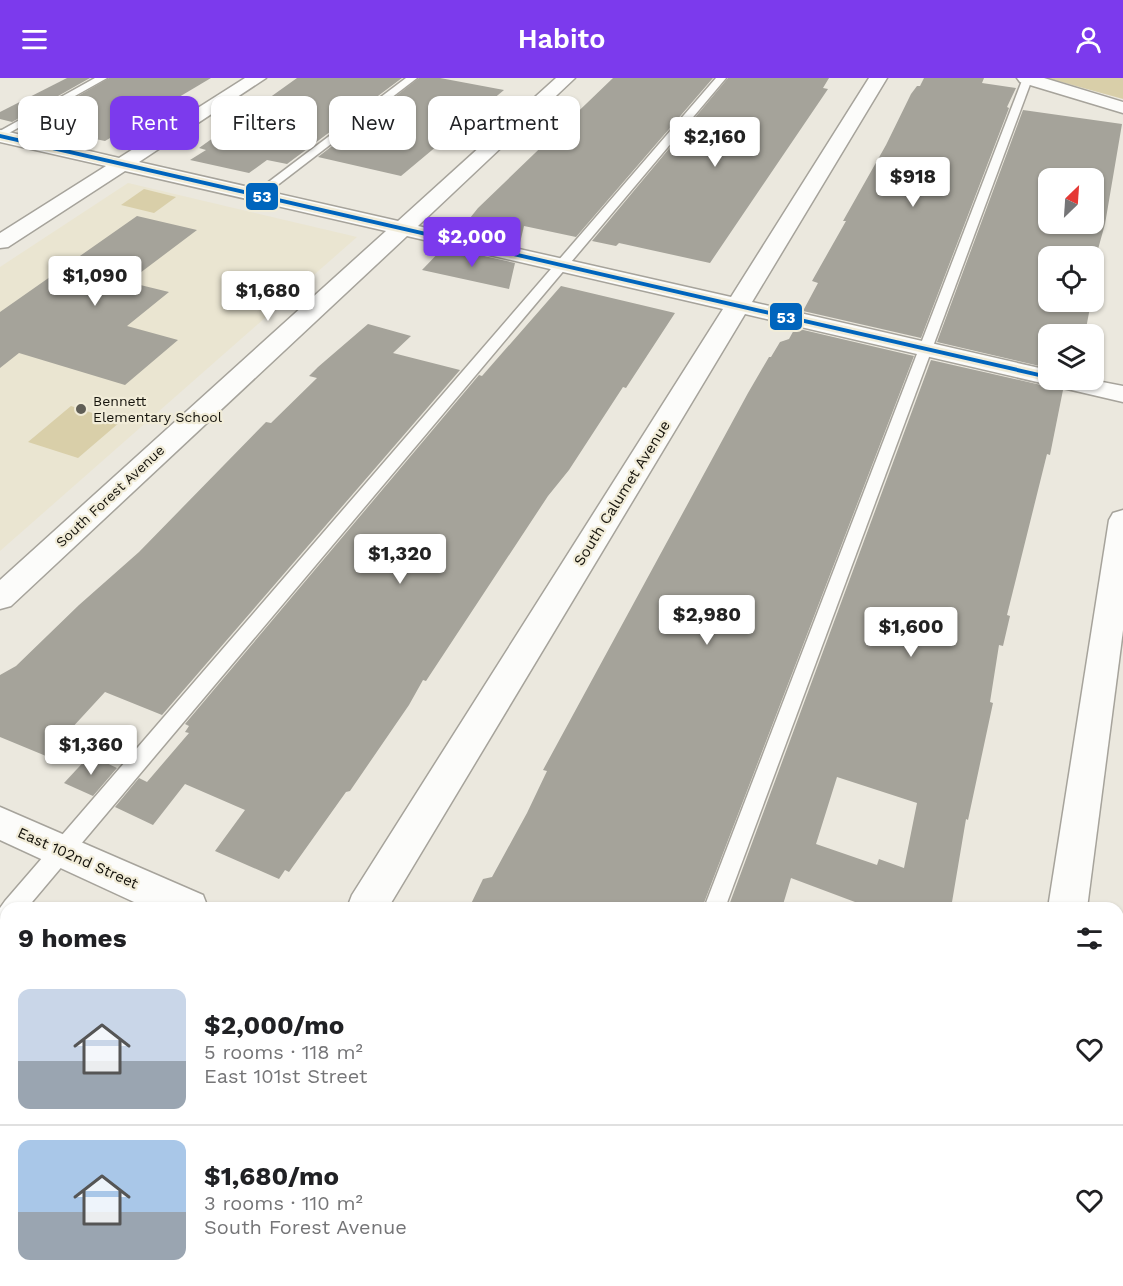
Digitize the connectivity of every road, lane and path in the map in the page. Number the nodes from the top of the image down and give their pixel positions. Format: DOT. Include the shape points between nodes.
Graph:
graph roads {
  1 [pos="102,78"];
  2 [pos="257,78"];
  3 [pos="412,78"];
  4 [pos="566,78"];
  5 [pos="721,78"];
  6 [pos="878,78"];
  7 [pos="1026,78"];
  8 [pos="1123,108"];
  9 [pos="0,136"];
  10 [pos="122,164"];
  11 [pos="258,195"];
  12 [pos="402,228"];
  13 [pos="0,242"];
  14 [pos="562,265"];
  15 [pos="738,305"];
  16 [pos="925,348"];
  17 [pos="1038,375"];
  18 [pos="1104,390"];
  19 [pos="1123,394"];
  20 [pos="1123,520"];
  21 [pos="0,598"];
  22 [pos="0,823"];
  23 [pos="62,851"];
  24 [pos="18,902"];
  25 [pos="176,902"];
  26 [pos="370,902"];
  27 [pos="716,902"];
  28 [pos="1068,902"];
  1 -- 9 [label="lane"];
  2 -- 10 [label="street"];
  3 -- 11 [label="lane"];
  4 -- 12 [label="street, South Forest Avenue"];
  5 -- 14 [label="lane"];
  6 -- 15 [label="street, South Calumet Avenue"];
  7 -- 8 [label="street"];
  7 -- 16 [label="lane"];
  9 -- 10 [label="street"];
  10 -- 11 [label="street"];
  10 -- 13 [label="street"];
  11 -- 12 [label="street"];
  12 -- 14 [label="street"];
  12 -- 21 [label="street, South Forest Avenue"];
  14 -- 15 [label="street"];
  14 -- 23 [label="lane"];
  15 -- 16 [label="street"];
  15 -- 26 [label="street, South Calumet Avenue"];
  16 -- 17 [label="street"];
  16 -- 27 [label="lane"];
  18 -- 19 [label="street"];
  20 -- 28 [label="street"];
  22 -- 23 [label="street, East 102nd Street"];
  23 -- 24 [label="lane"];
  23 -- 25 [label="street, East 102nd Street"];
}
